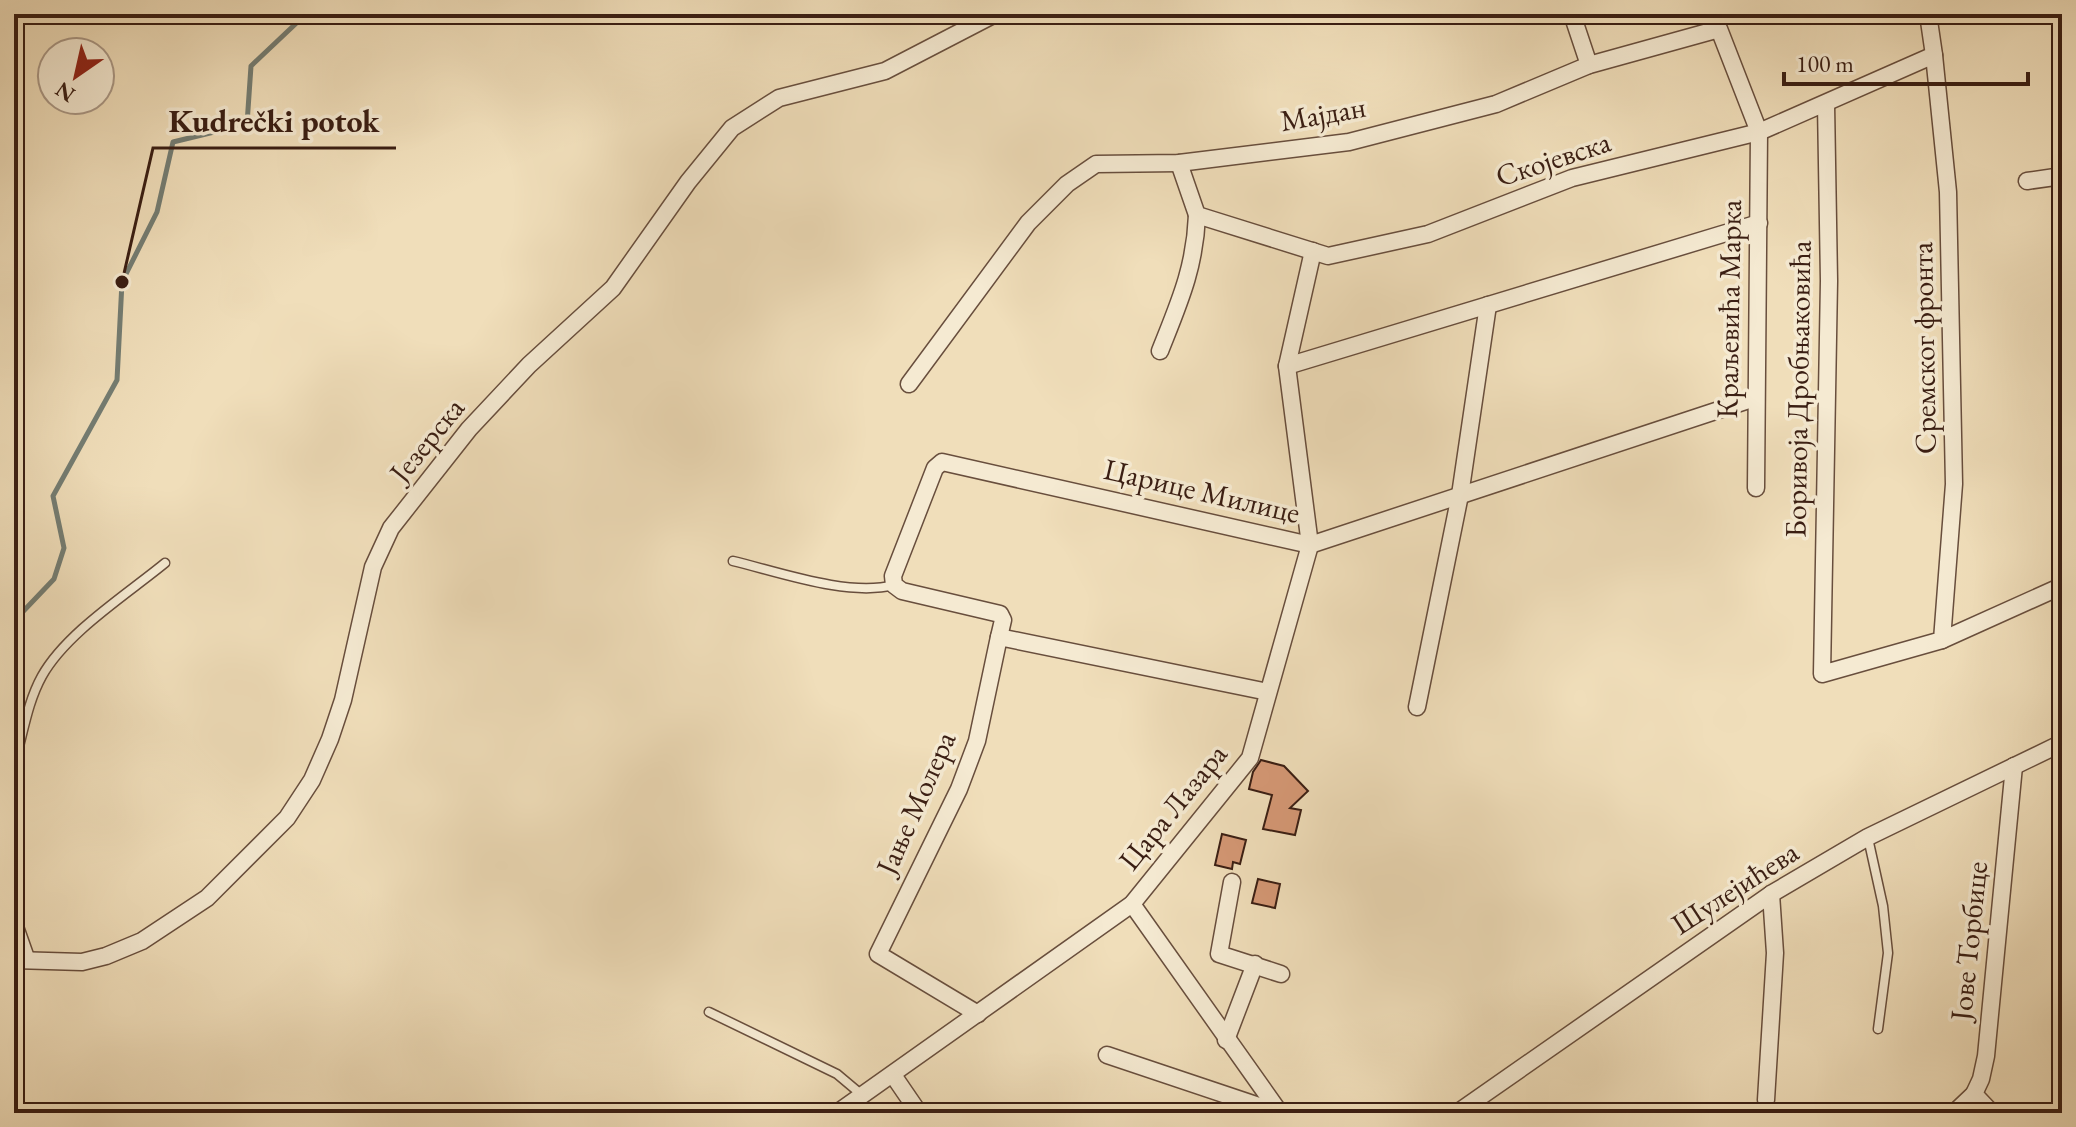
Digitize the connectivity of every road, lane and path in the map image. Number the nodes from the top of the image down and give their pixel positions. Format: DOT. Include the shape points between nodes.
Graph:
graph roads {
  1 [pos="995,14"];
  2 [pos="1572,14"];
  3 [pos="1928,14"];
  4 [pos="1934,55"];
  5 [pos="1589,65"];
  6 [pos="1826,104"];
  7 [pos="1759,132"];
  8 [pos="1179,163"];
  9 [pos="2062,176"];
  10 [pos="2027,181"];
  11 [pos="1197,215"];
  12 [pos="1759,223"];
  13 [pos="1313,251"];
  14 [pos="1488,305"];
  15 [pos="1160,351"];
  16 [pos="1287,366"];
  17 [pos="911,382"];
  18 [pos="1755,398"];
  19 [pos="1756,488"];
  20 [pos="1460,495"];
  21 [pos="1310,545"];
  22 [pos="733,561"];
  23 [pos="165,563"];
  24 [pos="894,585"];
  25 [pos="2062,586"];
  26 [pos="999,637"];
  27 [pos="1942,640"];
  28 [pos="1268,692"];
  29 [pos="1417,707"];
  30 [pos="2062,743"];
  31 [pos="14,765"];
  32 [pos="2014,766"];
  33 [pos="1868,837"];
  34 [pos="1232,882"];
  35 [pos="1771,894"];
  36 [pos="1132,904"];
  37 [pos="14,912"];
  38 [pos="14,960"];
  39 [pos="31,961"];
  40 [pos="1255,964"];
  41 [pos="1281,974"];
  42 [pos="709,1012"];
  43 [pos="978,1014"];
  44 [pos="1878,1029"];
  45 [pos="1226,1040"];
  46 [pos="1107,1055"];
  47 [pos="893,1075"];
  48 [pos="1974,1094"];
  49 [pos="863,1096"];
  50 [pos="1766,1100"];
  51 [pos="837,1113"];
  52 [pos="919,1113"];
  53 [pos="1280,1113"];
  54 [pos="1457,1113"];
  55 [pos="1954,1113"];
  56 [pos="1992,1113"];
  1 -- 39 [label="street, Језерска" via="885,71 779,98 732,128 613,288 469,429 391,528 373,567 330,739 287,818 207,898 142,941 82,962"];
  2 -- 5 [label="street"];
  3 -- 4 [label="street"];
  4 -- 6 [label="street, Скојевска"];
  4 -- 27 [label="street, Сремског фронта" via="1948,192 1954,484"];
  5 -- 7 [label="street, Мајдан" via="1719,29"];
  5 -- 8 [label="street, Мајдан" via="1496,104 1349,142"];
  6 -- 7 [label="street, Скојевска"];
  6 -- 27 [label="street, Боривоја Дробњаковића" via="1829,281 1822,674"];
  7 -- 12 [label="street, Краљевића Марка"];
  7 -- 13 [label="street, Скојевска" via="1572,178 1428,234 1328,256"];
  8 -- 11 [label="street"];
  8 -- 17 [label="street, Мајдан" via="1096,164 1067,184 1028,223"];
  9 -- 10 [label="street"];
  11 -- 13 [label="street, Скојевска"];
  11 -- 15 [label="street" via="1196,248"];
  12 -- 14 [label="street"];
  12 -- 18 [label="street, Краљевића Марка"];
  13 -- 16 [label="street, Цара Лазара"];
  14 -- 16 [label="street"];
  14 -- 20 [label="street"];
  16 -- 21 [label="street, Цара Лазара"];
  18 -- 19 [label="street, Краљевића Марка"];
  18 -- 20 [label="street, Царице Милице"];
  20 -- 21 [label="street, Царице Милице"];
  20 -- 29 [label="street"];
  21 -- 24 [label="street, Царице Милице" via="942,462 935,468"];
  21 -- 28 [label="street, Цара Лазара"];
  22 -- 24 [label="lane" via="849,588"];
  23 -- 31 [label="lane" via="54,658 29,706"];
  24 -- 26 [label="street" via="1000,614"];
  25 -- 27 [label="street"];
  26 -- 28 [label="street"];
  26 -- 43 [label="street, Јање Молера" via="977,741 959,789 878,954"];
  28 -- 36 [label="street, Цара Лазара" via="1250,758"];
  30 -- 32 [label="street, Шулејићева"];
  32 -- 33 [label="street, Шулејићева"];
  32 -- 48 [label="street, Јове Торбице" via="1986,1056"];
  33 -- 35 [label="street, Шулејићева"];
  33 -- 44 [label="lane" via="1888,953"];
  34 -- 40 [label="street" via="1219,954"];
  35 -- 50 [label="street" via="1775,953"];
  35 -- 54 [label="street, Шулејићева"];
  36 -- 43 [label="street, Цара Лазара"];
  36 -- 45 [label="street"];
  37 -- 39 [label="lane"];
  38 -- 39 [label="street, Језерска"];
  40 -- 41 [label="street"];
  40 -- 45 [label="street"];
  42 -- 49 [label="lane" via="837,1074"];
  43 -- 47 [label="street, Цара Лазара"];
  45 -- 53 [label="street"];
  46 -- 53 [label="street"];
  47 -- 49 [label="street, Цара Лазара"];
  47 -- 52 [label="street"];
  48 -- 55 [label="street"];
  48 -- 56 [label="street"];
  49 -- 51 [label="street, Цара Лазара"];
}
